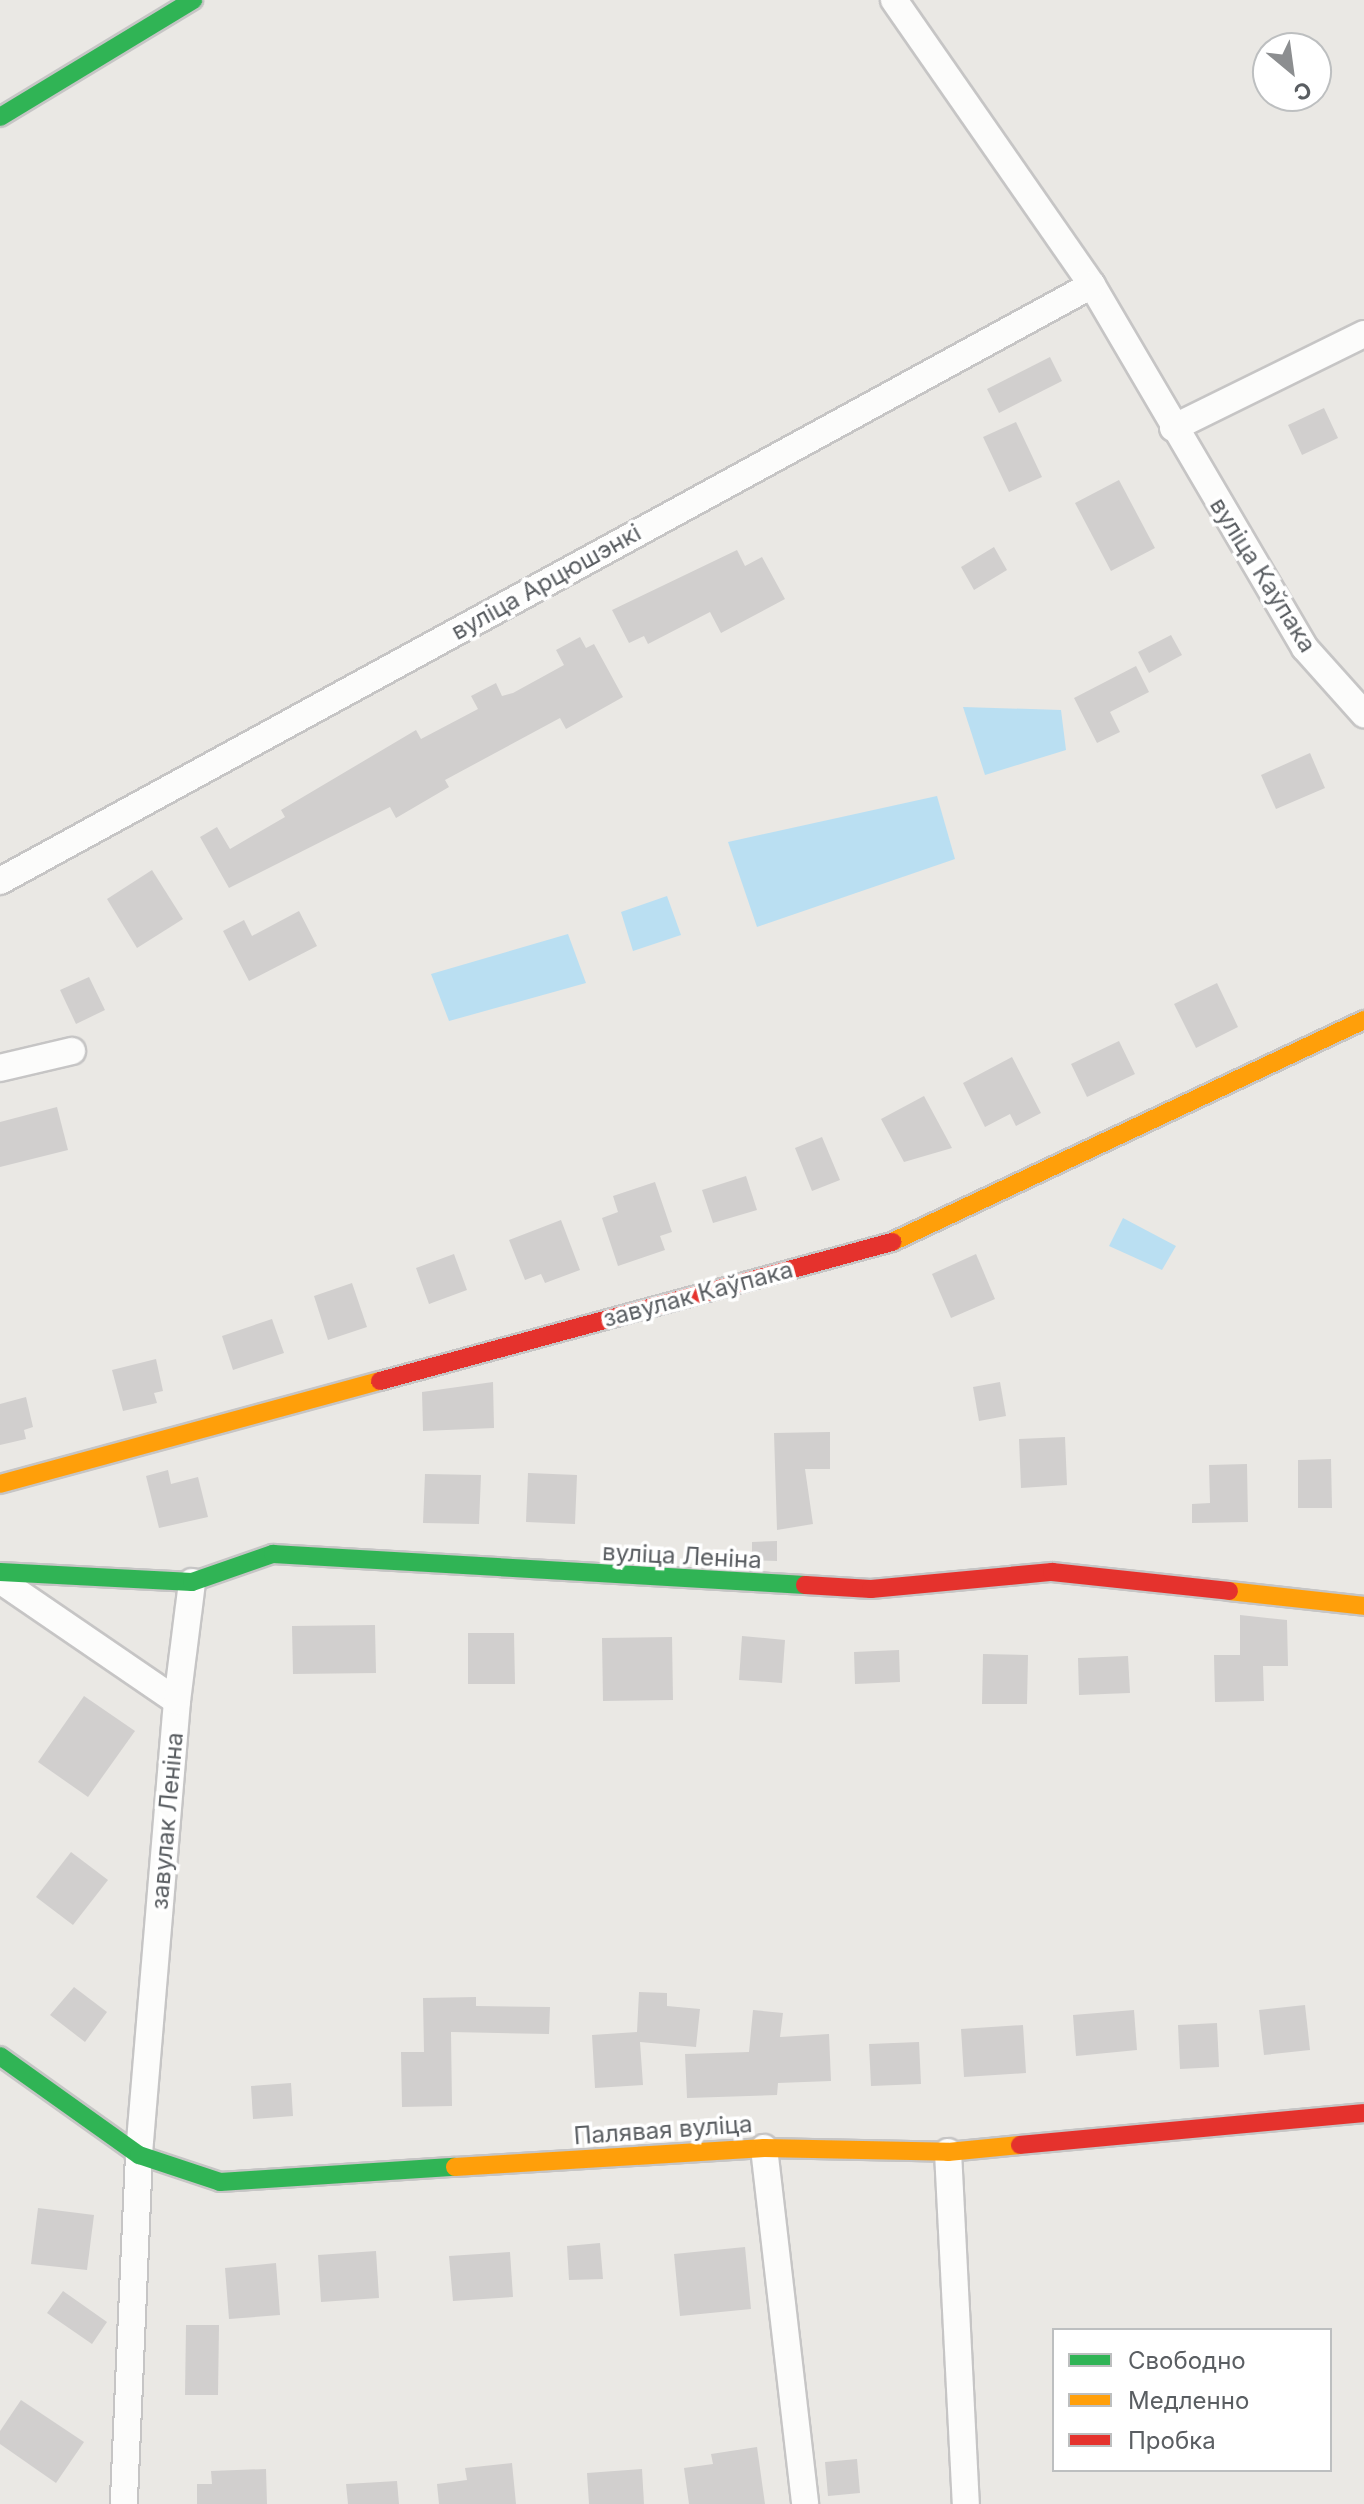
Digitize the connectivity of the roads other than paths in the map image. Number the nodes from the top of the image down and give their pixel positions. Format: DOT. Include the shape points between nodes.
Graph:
graph roads {
  1 [pos="193,0"];
  2 [pos="894,0"];
  3 [pos="0,117"];
  4 [pos="1092,285"];
  5 [pos="1364,334"];
  6 [pos="1173,428"];
  7 [pos="1364,714"];
  8 [pos="0,881"];
  9 [pos="1364,1020"];
  10 [pos="72,1051"];
  11 [pos="0,1068"];
  12 [pos="0,1484"];
  13 [pos="0,1572"];
  14 [pos="0,1580"];
  15 [pos="192,1582"];
  16 [pos="1364,1606"];
  17 [pos="177,1701"];
  18 [pos="0,2056"];
  19 [pos="1364,2113"];
  20 [pos="764,2148"];
  21 [pos="948,2152"];
  22 [pos="139,2155"];
  23 [pos="124,2504"];
  24 [pos="805,2504"];
  25 [pos="966,2504"];
  1 -- 3 [label="street"];
  2 -- 4 [label="street, вуліца Каўпака"];
  4 -- 6 [label="street, вуліца Каўпака"];
  4 -- 8 [label="street, вуліца Арцюшэнкі"];
  5 -- 6 [label="street"];
  6 -- 7 [label="street, вуліца Каўпака" via="1305,648"];
  9 -- 12 [label="street, завулак Каўпака" via="914,1236"];
  10 -- 11 [label="street"];
  13 -- 15 [label="street, вуліца Леніна"];
  14 -- 17 [label="street, завулак Леніна"];
  15 -- 16 [label="street, вуліца Леніна" via="273,1554 871,1589 1052,1572"];
  15 -- 17 [label="street"];
  17 -- 22 [label="street, завулак Леніна"];
  18 -- 22 [label="street, Палявая вуліца"];
  19 -- 21 [label="street, Палявая вуліца"];
  20 -- 21 [label="street, Палявая вуліца"];
  20 -- 22 [label="street, Палявая вуліца" via="220,2182"];
  20 -- 24 [label="street"];
  21 -- 25 [label="street"];
  22 -- 23 [label="street, завулак Леніна"];
}
